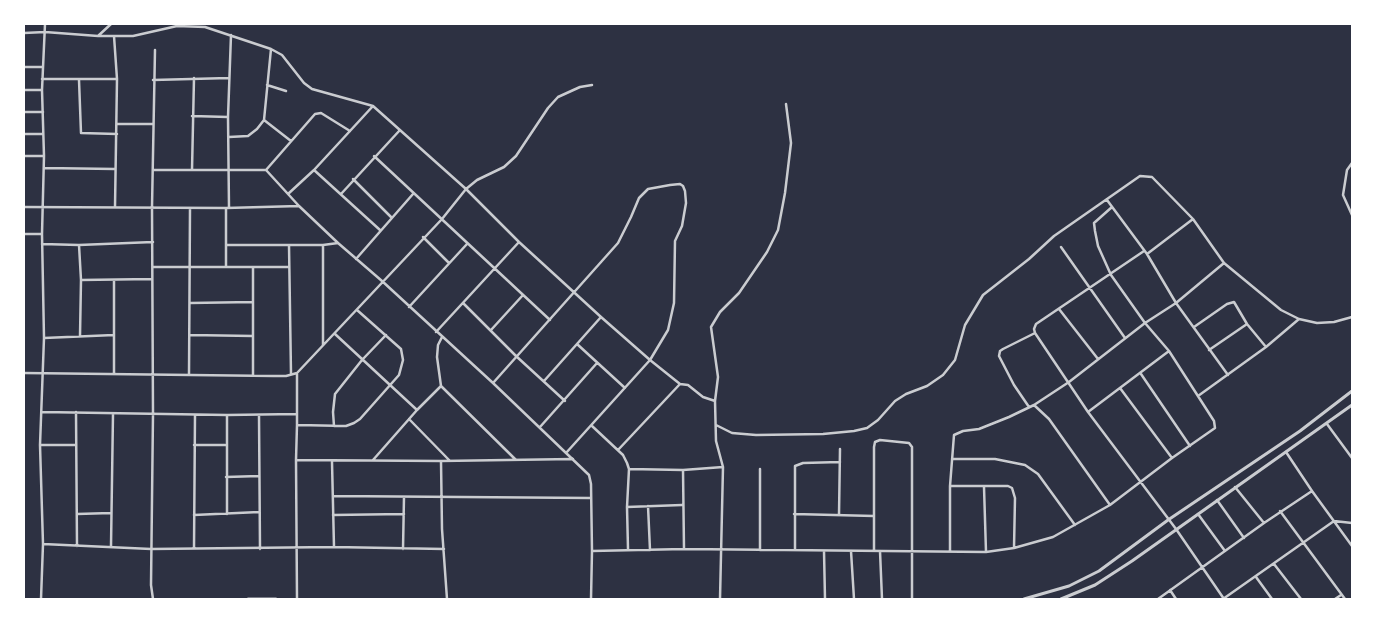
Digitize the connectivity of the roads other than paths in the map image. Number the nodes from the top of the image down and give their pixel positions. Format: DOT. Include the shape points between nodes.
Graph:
graph roads {
  1 [pos="46,24"];
  2 [pos="109,25"];
  3 [pos="204,25"];
  4 [pos="45,32"];
  5 [pos="24,33"];
  6 [pos="231,35"];
  7 [pos="98,36"];
  8 [pos="114,36"];
  9 [pos="271,49"];
  10 [pos="155,50"];
  11 [pos="24,67"];
  12 [pos="42,67"];
  13 [pos="194,78"];
  14 [pos="229,78"];
  15 [pos="42,79"];
  16 [pos="116,79"];
  17 [pos="79,80"];
  18 [pos="153,80"];
  19 [pos="267,85"];
  20 [pos="592,85"];
  21 [pos="24,90"];
  22 [pos="42,90"];
  23 [pos="286,91"];
  24 [pos="786,104"];
  25 [pos="373,106"];
  26 [pos="24,112"];
  27 [pos="42,112"];
  28 [pos="192,116"];
  29 [pos="228,117"];
  30 [pos="264,120"];
  31 [pos="117,124"];
  32 [pos="153,124"];
  33 [pos="400,130"];
  34 [pos="350,131"];
  35 [pos="24,134"];
  36 [pos="44,134"];
  37 [pos="117,134"];
  38 [pos="229,137"];
  39 [pos="291,141"];
  40 [pos="24,156"];
  41 [pos="44,156"];
  42 [pos="374,156"];
  43 [pos="1352,163"];
  44 [pos="44,168"];
  45 [pos="115,169"];
  46 [pos="153,170"];
  47 [pos="192,170"];
  48 [pos="229,170"];
  49 [pos="266,170"];
  50 [pos="314,170"];
  51 [pos="353,179"];
  52 [pos="466,189"];
  53 [pos="288,194"];
  54 [pos="341,194"];
  55 [pos="413,194"];
  56 [pos="1107,200"];
  57 [pos="299,206"];
  58 [pos="24,207"];
  59 [pos="42,207"];
  60 [pos="115,207"];
  61 [pos="152,207"];
  62 [pos="1112,207"];
  63 [pos="190,208"];
  64 [pos="228,208"];
  65 [pos="1352,215"];
  66 [pos="392,217"];
  67 [pos="442,219"];
  68 [pos="1193,219"];
  69 [pos="380,230"];
  70 [pos="24,234"];
  71 [pos="42,234"];
  72 [pos="423,238"];
  73 [pos="153,242"];
  74 [pos="519,242"];
  75 [pos="338,243"];
  76 [pos="42,244"];
  77 [pos="467,244"];
  78 [pos="79,245"];
  79 [pos="227,245"];
  80 [pos="290,245"];
  81 [pos="322,245"];
  82 [pos="1061,248"];
  83 [pos="1144,251"];
  84 [pos="1147,254"];
  85 [pos="356,259"];
  86 [pos="449,263"];
  87 [pos="1224,263"];
  88 [pos="153,267"];
  89 [pos="226,267"];
  90 [pos="253,267"];
  91 [pos="289,267"];
  92 [pos="190,268"];
  93 [pos="495,269"];
  94 [pos="1111,275"];
  95 [pos="152,279"];
  96 [pos="81,280"];
  97 [pos="114,280"];
  98 [pos="382,281"];
  99 [pos="1089,289"];
  100 [pos="575,292"];
  101 [pos="523,295"];
  102 [pos="254,302"];
  103 [pos="190,303"];
  104 [pos="463,303"];
  105 [pos="1176,303"];
  106 [pos="409,307"];
  107 [pos="1058,309"];
  108 [pos="357,310"];
  109 [pos="601,317"];
  110 [pos="1352,317"];
  111 [pos="1299,319"];
  112 [pos="550,320"];
  113 [pos="1145,323"];
  114 [pos="1247,324"];
  115 [pos="1194,327"];
  116 [pos="490,330"];
  117 [pos="436,332"];
  118 [pos="1035,333"];
  119 [pos="334,334"];
  120 [pos="114,335"];
  121 [pos="190,335"];
  122 [pos="386,335"];
  123 [pos="80,336"];
  124 [pos="253,336"];
  125 [pos="442,337"];
  126 [pos="44,338"];
  127 [pos="1125,338"];
  128 [pos="577,344"];
  129 [pos="323,345"];
  130 [pos="1266,348"];
  131 [pos="1209,350"];
  132 [pos="1168,351"];
  133 [pos="516,356"];
  134 [pos="1098,359"];
  135 [pos="362,360"];
  136 [pos="650,360"];
  137 [pos="597,363"];
  138 [pos="24,373"];
  139 [pos="42,373"];
  140 [pos="297,373"];
  141 [pos="114,374"];
  142 [pos="152,374"];
  143 [pos="189,374"];
  144 [pos="292,374"];
  145 [pos="1141,374"];
  146 [pos="1228,375"];
  147 [pos="253,376"];
  148 [pos="544,381"];
  149 [pos="1069,382"];
  150 [pos="493,383"];
  151 [pos="680,384"];
  152 [pos="389,386"];
  153 [pos="440,386"];
  154 [pos="625,388"];
  155 [pos="1120,388"];
  156 [pos="1352,391"];
  157 [pos="1198,396"];
  158 [pos="565,401"];
  159 [pos="715,401"];
  160 [pos="1034,405"];
  161 [pos="1352,405"];
  162 [pos="1029,407"];
  163 [pos="417,410"];
  164 [pos="42,412"];
  165 [pos="76,412"];
  166 [pos="1088,412"];
  167 [pos="113,414"];
  168 [pos="153,414"];
  169 [pos="298,414"];
  170 [pos="195,415"];
  171 [pos="259,415"];
  172 [pos="227,416"];
  173 [pos="409,419"];
  174 [pos="1327,424"];
  175 [pos="297,425"];
  176 [pos="591,425"];
  177 [pos="716,425"];
  178 [pos="334,426"];
  179 [pos="540,428"];
  180 [pos="40,445"];
  181 [pos="77,445"];
  182 [pos="194,445"];
  183 [pos="226,445"];
  184 [pos="1190,446"];
  185 [pos="840,449"];
  186 [pos="618,450"];
  187 [pos="1286,452"];
  188 [pos="566,453"];
  189 [pos="1172,458"];
  190 [pos="1352,458"];
  191 [pos="573,459"];
  192 [pos="952,459"];
  193 [pos="296,460"];
  194 [pos="372,460"];
  195 [pos="450,461"];
  196 [pos="516,461"];
  197 [pos="332,462"];
  198 [pos="441,462"];
  199 [pos="840,462"];
  200 [pos="723,467"];
  201 [pos="760,468"];
  202 [pos="629,469"];
  203 [pos="683,470"];
  204 [pos="259,476"];
  205 [pos="226,477"];
  206 [pos="1141,482"];
  207 [pos="950,486"];
  208 [pos="984,487"];
  209 [pos="1235,487"];
  210 [pos="1312,491"];
  211 [pos="333,496"];
  212 [pos="404,497"];
  213 [pos="441,497"];
  214 [pos="590,498"];
  215 [pos="1217,500"];
  216 [pos="682,505"];
  217 [pos="1110,505"];
  218 [pos="648,506"];
  219 [pos="627,507"];
  220 [pos="1280,511"];
  221 [pos="259,512"];
  222 [pos="111,513"];
  223 [pos="77,514"];
  224 [pos="227,514"];
  225 [pos="404,514"];
  226 [pos="794,514"];
  227 [pos="1198,514"];
  228 [pos="194,515"];
  229 [pos="334,515"];
  230 [pos="839,515"];
  231 [pos="874,516"];
  232 [pos="1168,520"];
  233 [pos="1334,521"];
  234 [pos="1264,523"];
  235 [pos="1074,524"];
  236 [pos="1352,524"];
  237 [pos="1176,529"];
  238 [pos="1244,538"];
  239 [pos="1304,542"];
  240 [pos="43,544"];
  241 [pos="78,546"];
  242 [pos="111,546"];
  243 [pos="1352,546"];
  244 [pos="334,547"];
  245 [pos="194,548"];
  246 [pos="296,548"];
  247 [pos="1014,548"];
  248 [pos="151,549"];
  249 [pos="260,549"];
  250 [pos="403,549"];
  251 [pos="444,549"];
  252 [pos="628,549"];
  253 [pos="684,549"];
  254 [pos="650,550"];
  255 [pos="721,550"];
  256 [pos="760,550"];
  257 [pos="795,550"];
  258 [pos="592,551"];
  259 [pos="824,551"];
  260 [pos="851,551"];
  261 [pos="874,551"];
  262 [pos="880,551"];
  263 [pos="950,551"];
  264 [pos="912,552"];
  265 [pos="986,552"];
  266 [pos="1225,552"];
  267 [pos="1274,564"];
  268 [pos="1202,567"];
  269 [pos="1256,577"];
  270 [pos="1170,590"];
  271 [pos="1342,595"];
  272 [pos="40,599"];
  273 [pos="153,599"];
  274 [pos="248,599"];
  275 [pos="276,599"];
  276 [pos="297,599"];
  277 [pos="447,599"];
  278 [pos="591,599"];
  279 [pos="720,599"];
  280 [pos="826,599"];
  281 [pos="854,599"];
  282 [pos="882,599"];
  283 [pos="912,599"];
  284 [pos="1024,599"];
  285 [pos="1061,599"];
  286 [pos="1158,599"];
  287 [pos="1176,599"];
  288 [pos="1224,599"];
  289 [pos="1272,599"];
  290 [pos="1301,599"];
  291 [pos="1335,599"];
  292 [pos="1345,599"];
  1 -- 4 [label="street"];
  2 -- 7 [label="street"];
  3 -- 6 [label="street"];
  3 -- 8 [label="street"];
  4 -- 5 [label="street"];
  4 -- 7 [label="street"];
  4 -- 12 [label="street"];
  6 -- 9 [label="street"];
  6 -- 14 [label="street"];
  7 -- 8 [label="street"];
  8 -- 16 [label="street"];
  9 -- 19 [label="street"];
  9 -- 25 [label="street" via="282,55 312,88"];
  10 -- 18 [label="street"];
  11 -- 12 [label="street"];
  12 -- 15 [label="street"];
  13 -- 14 [label="street"];
  13 -- 18 [label="street"];
  13 -- 28 [label="street"];
  14 -- 29 [label="street"];
  15 -- 17 [label="street"];
  15 -- 22 [label="street"];
  16 -- 17 [label="street"];
  16 -- 31 [label="street"];
  17 -- 37 [label="street" via="81,133"];
  18 -- 32 [label="street"];
  19 -- 23 [label="street"];
  19 -- 30 [label="street"];
  20 -- 52 [label="street" via="558,96 516,156 504,167"];
  21 -- 22 [label="street"];
  22 -- 27 [label="street"];
  24 -- 159 [label="street" via="791,143 778,230 739,293 720,312 711,327 718,377"];
  25 -- 33 [label="street"];
  25 -- 34 [label="street"];
  26 -- 27 [label="street"];
  27 -- 36 [label="street"];
  28 -- 29 [label="street"];
  28 -- 47 [label="street"];
  29 -- 38 [label="street"];
  30 -- 38 [label="street" via="248,136"];
  30 -- 39 [label="street"];
  31 -- 32 [label="street"];
  31 -- 37 [label="street"];
  32 -- 46 [label="street"];
  33 -- 42 [label="street"];
  33 -- 52 [label="street"];
  34 -- 39 [label="street" via="318,113"];
  34 -- 50 [label="street"];
  35 -- 36 [label="street"];
  36 -- 41 [label="street"];
  37 -- 45 [label="street"];
  38 -- 48 [label="street"];
  39 -- 49 [label="street"];
  40 -- 41 [label="street"];
  41 -- 44 [label="street"];
  42 -- 51 [label="street"];
  42 -- 55 [label="street"];
  43 -- 65 [label="street" via="1347,170 1343,196"];
  44 -- 45 [label="street"];
  44 -- 59 [label="street"];
  45 -- 60 [label="street"];
  46 -- 47 [label="street"];
  46 -- 61 [label="street"];
  47 -- 48 [label="street"];
  48 -- 49 [label="street"];
  48 -- 64 [label="street"];
  49 -- 53 [label="street"];
  50 -- 53 [label="street"];
  50 -- 54 [label="street"];
  51 -- 54 [label="street"];
  51 -- 66 [label="street"];
  52 -- 67 [label="street"];
  52 -- 74 [label="street"];
  53 -- 57 [label="street"];
  54 -- 69 [label="street"];
  55 -- 66 [label="street"];
  55 -- 67 [label="street"];
  56 -- 62 [label="street"];
  56 -- 68 [label="street" via="1145,175 1152,177"];
  56 -- 177 [label="street" via="1054,236 983,295 965,325 955,360 943,375 895,401 867,428 823,434 756,435 732,433"];
  57 -- 64 [label="street"];
  57 -- 75 [label="street"];
  58 -- 59 [label="street"];
  59 -- 60 [label="street"];
  59 -- 71 [label="street"];
  60 -- 61 [label="street"];
  61 -- 63 [label="street"];
  61 -- 73 [label="street"];
  62 -- 83 [label="street"];
  62 -- 94 [label="street" via="1094,223 1098,246"];
  63 -- 64 [label="street"];
  63 -- 92 [label="street"];
  64 -- 79 [label="street"];
  66 -- 69 [label="street"];
  67 -- 72 [label="street"];
  67 -- 77 [label="street"];
  68 -- 84 [label="street"];
  68 -- 87 [label="street"];
  69 -- 85 [label="street"];
  70 -- 71 [label="street"];
  71 -- 76 [label="street"];
  72 -- 86 [label="street"];
  72 -- 98 [label="street"];
  73 -- 78 [label="street"];
  73 -- 88 [label="street"];
  74 -- 93 [label="street"];
  74 -- 100 [label="street"];
  75 -- 81 [label="street"];
  75 -- 85 [label="street"];
  76 -- 78 [label="street"];
  76 -- 126 [label="street"];
  77 -- 86 [label="street"];
  77 -- 93 [label="street"];
  78 -- 96 [label="street"];
  79 -- 80 [label="street"];
  79 -- 89 [label="street"];
  80 -- 81 [label="street"];
  80 -- 91 [label="street"];
  81 -- 129 [label="street"];
  82 -- 99 [label="street"];
  83 -- 84 [label="street"];
  83 -- 94 [label="street"];
  84 -- 105 [label="street"];
  85 -- 98 [label="street"];
  86 -- 106 [label="street"];
  87 -- 105 [label="street"];
  87 -- 111 [label="street" via="1281,310"];
  88 -- 92 [label="street"];
  88 -- 95 [label="street"];
  89 -- 90 [label="street"];
  89 -- 92 [label="street"];
  90 -- 91 [label="street"];
  90 -- 102 [label="street"];
  91 -- 144 [label="street"];
  92 -- 103 [label="street"];
  93 -- 101 [label="street"];
  93 -- 104 [label="street"];
  94 -- 99 [label="street"];
  94 -- 113 [label="street"];
  95 -- 97 [label="street"];
  95 -- 142 [label="street"];
  96 -- 97 [label="street"];
  96 -- 123 [label="street"];
  97 -- 120 [label="street"];
  98 -- 106 [label="street"];
  98 -- 108 [label="street"];
  99 -- 107 [label="street"];
  99 -- 127 [label="street"];
  100 -- 109 [label="street"];
  100 -- 112 [label="street"];
  100 -- 136 [label="street" via="618,243 639,198 648,189 683,186 686,203 682,226 675,241 673,312 668,330"];
  101 -- 112 [label="street"];
  101 -- 116 [label="street"];
  102 -- 103 [label="street"];
  102 -- 124 [label="street"];
  103 -- 121 [label="street"];
  104 -- 116 [label="street"];
  104 -- 117 [label="street"];
  105 -- 113 [label="street"];
  105 -- 115 [label="street"];
  106 -- 117 [label="street"];
  107 -- 118 [label="street" via="1036,324"];
  107 -- 134 [label="street"];
  108 -- 119 [label="street"];
  108 -- 122 [label="street"];
  109 -- 128 [label="street"];
  109 -- 136 [label="street"];
  110 -- 111 [label="street" via="1334,322"];
  111 -- 130 [label="street"];
  112 -- 133 [label="street"];
  113 -- 127 [label="street"];
  113 -- 132 [label="street"];
  114 -- 115 [label="street" via="1234,302"];
  114 -- 130 [label="street"];
  114 -- 131 [label="street"];
  115 -- 131 [label="street"];
  116 -- 133 [label="street"];
  117 -- 125 [label="street"];
  118 -- 149 [label="street"];
  118 -- 162 [label="street" via="1003,349 999,356"];
  119 -- 129 [label="street"];
  119 -- 135 [label="street"];
  120 -- 123 [label="street"];
  120 -- 141 [label="street"];
  121 -- 124 [label="street"];
  121 -- 143 [label="street"];
  122 -- 135 [label="street"];
  122 -- 152 [label="street" via="403,353 399,375"];
  123 -- 126 [label="street"];
  124 -- 147 [label="street"];
  125 -- 150 [label="street"];
  125 -- 153 [label="street" via="437,357"];
  126 -- 139 [label="street"];
  127 -- 134 [label="street"];
  128 -- 137 [label="street"];
  128 -- 148 [label="street"];
  129 -- 140 [label="street"];
  130 -- 146 [label="street"];
  131 -- 146 [label="street"];
  132 -- 145 [label="street"];
  132 -- 157 [label="street"];
  133 -- 148 [label="street"];
  133 -- 150 [label="street"];
  134 -- 149 [label="street"];
  135 -- 152 [label="street"];
  135 -- 178 [label="street" via="335,394"];
  136 -- 151 [label="street"];
  136 -- 154 [label="street"];
  137 -- 154 [label="street"];
  137 -- 158 [label="street"];
  138 -- 139 [label="street"];
  139 -- 141 [label="street"];
  139 -- 164 [label="street"];
  140 -- 144 [label="street"];
  140 -- 169 [label="street"];
  141 -- 142 [label="street"];
  142 -- 143 [label="street"];
  142 -- 168 [label="street"];
  143 -- 147 [label="street"];
  144 -- 147 [label="street"];
  145 -- 155 [label="street"];
  145 -- 184 [label="street"];
  146 -- 157 [label="street"];
  148 -- 158 [label="street"];
  149 -- 160 [label="street"];
  149 -- 166 [label="street"];
  150 -- 179 [label="street"];
  151 -- 159 [label="street" via="688,385 703,398"];
  151 -- 186 [label="street"];
  152 -- 163 [label="street"];
  152 -- 178 [label="street" via="360,419 346,426"];
  153 -- 163 [label="street"];
  153 -- 196 [label="street"];
  154 -- 176 [label="street"];
  155 -- 166 [label="street"];
  155 -- 189 [label="street"];
  156 -- 232 [label="street" via="1300,431"];
  157 -- 184 [label="street" via="1215,428"];
  158 -- 179 [label="street"];
  159 -- 177 [label="street"];
  160 -- 162 [label="street"];
  160 -- 217 [label="street" via="1049,419"];
  161 -- 174 [label="street"];
  162 -- 192 [label="street" via="986,426 954,435"];
  163 -- 173 [label="street"];
  164 -- 165 [label="street"];
  164 -- 180 [label="street"];
  165 -- 167 [label="street"];
  165 -- 181 [label="street"];
  166 -- 206 [label="street"];
  167 -- 168 [label="street"];
  167 -- 222 [label="street"];
  168 -- 170 [label="street"];
  168 -- 248 [label="street"];
  169 -- 171 [label="street"];
  169 -- 175 [label="street"];
  170 -- 172 [label="street"];
  170 -- 182 [label="street"];
  171 -- 172 [label="street"];
  171 -- 204 [label="street"];
  172 -- 183 [label="street"];
  173 -- 194 [label="street"];
  173 -- 195 [label="street"];
  174 -- 187 [label="street"];
  174 -- 190 [label="street"];
  175 -- 178 [label="street"];
  175 -- 193 [label="street"];
  176 -- 186 [label="street"];
  176 -- 188 [label="street"];
  177 -- 200 [label="street" via="716,441"];
  179 -- 188 [label="street"];
  180 -- 181 [label="street"];
  180 -- 240 [label="street"];
  181 -- 223 [label="street"];
  182 -- 183 [label="street"];
  182 -- 228 [label="street"];
  183 -- 205 [label="street"];
  184 -- 189 [label="street"];
  185 -- 199 [label="street"];
  186 -- 202 [label="street"];
  187 -- 209 [label="street"];
  187 -- 210 [label="street"];
  188 -- 191 [label="street"];
  189 -- 206 [label="street"];
  191 -- 196 [label="street"];
  191 -- 214 [label="street" via="589,475"];
  192 -- 207 [label="street"];
  192 -- 235 [label="street" via="995,459 1025,465 1038,474"];
  193 -- 197 [label="street"];
  193 -- 246 [label="street"];
  194 -- 197 [label="street"];
  194 -- 198 [label="street"];
  195 -- 196 [label="street"];
  195 -- 198 [label="street"];
  197 -- 211 [label="street"];
  198 -- 213 [label="street"];
  199 -- 226 [label="street" via="796,466"];
  199 -- 230 [label="street"];
  200 -- 203 [label="street"];
  200 -- 255 [label="street"];
  201 -- 256 [label="street"];
  202 -- 203 [label="street"];
  202 -- 219 [label="street"];
  203 -- 216 [label="street"];
  204 -- 205 [label="street"];
  204 -- 221 [label="street"];
  205 -- 224 [label="street"];
  206 -- 217 [label="street"];
  206 -- 232 [label="street"];
  207 -- 208 [label="street"];
  207 -- 263 [label="street"];
  208 -- 247 [label="street" via="1012,488 1015,498"];
  208 -- 265 [label="street"];
  209 -- 215 [label="street"];
  209 -- 234 [label="street"];
  210 -- 220 [label="street"];
  210 -- 233 [label="street"];
  211 -- 212 [label="street"];
  211 -- 229 [label="street"];
  212 -- 213 [label="street"];
  212 -- 225 [label="street"];
  213 -- 214 [label="street"];
  213 -- 251 [label="street"];
  214 -- 258 [label="street"];
  215 -- 227 [label="street"];
  215 -- 238 [label="street"];
  216 -- 218 [label="street"];
  216 -- 253 [label="street"];
  217 -- 235 [label="street"];
  218 -- 219 [label="street"];
  218 -- 254 [label="street"];
  219 -- 252 [label="street"];
  220 -- 234 [label="street"];
  220 -- 239 [label="street"];
  221 -- 224 [label="street"];
  221 -- 249 [label="street"];
  222 -- 223 [label="street"];
  222 -- 242 [label="street"];
  223 -- 241 [label="street"];
  224 -- 228 [label="street"];
  225 -- 229 [label="street"];
  225 -- 250 [label="street"];
  226 -- 230 [label="street"];
  226 -- 257 [label="street"];
  227 -- 237 [label="street"];
  227 -- 266 [label="street"];
  228 -- 245 [label="street"];
  229 -- 244 [label="street"];
  230 -- 231 [label="street"];
  231 -- 261 [label="street"];
  231 -- 264 [label="street" via="876,442 909,443 912,447"];
  232 -- 237 [label="street"];
  232 -- 284 [label="street" via="1098,571 1069,586"];
  233 -- 236 [label="street"];
  233 -- 239 [label="street"];
  233 -- 243 [label="street"];
  234 -- 238 [label="street"];
  235 -- 247 [label="street" via="1054,537"];
  237 -- 268 [label="street"];
  237 -- 285 [label="street" via="1095,585"];
  238 -- 266 [label="street"];
  239 -- 267 [label="street"];
  239 -- 271 [label="street"];
  240 -- 241 [label="street"];
  240 -- 272 [label="street"];
  241 -- 242 [label="street"];
  242 -- 248 [label="street"];
  244 -- 246 [label="street"];
  244 -- 250 [label="street"];
  245 -- 248 [label="street"];
  245 -- 249 [label="street"];
  246 -- 249 [label="street"];
  246 -- 276 [label="street"];
  247 -- 265 [label="street"];
  248 -- 273 [label="street"];
  250 -- 251 [label="street"];
  251 -- 277 [label="street"];
  252 -- 254 [label="street"];
  252 -- 258 [label="street"];
  253 -- 254 [label="street"];
  253 -- 255 [label="street"];
  255 -- 256 [label="street"];
  255 -- 279 [label="street"];
  256 -- 257 [label="street"];
  257 -- 259 [label="street"];
  258 -- 278 [label="street"];
  259 -- 260 [label="street"];
  259 -- 280 [label="street"];
  260 -- 261 [label="street"];
  260 -- 281 [label="street"];
  261 -- 262 [label="street"];
  262 -- 264 [label="street"];
  262 -- 282 [label="street"];
  263 -- 264 [label="street"];
  263 -- 265 [label="street"];
  264 -- 283 [label="street"];
  266 -- 268 [label="street"];
  267 -- 269 [label="street"];
  267 -- 290 [label="street"];
  268 -- 270 [label="street"];
  268 -- 288 [label="street"];
  269 -- 288 [label="street"];
  269 -- 289 [label="street"];
  270 -- 286 [label="street"];
  270 -- 287 [label="street"];
  271 -- 291 [label="street"];
  271 -- 292 [label="street"];
  274 -- 275 [label="street"];
}
